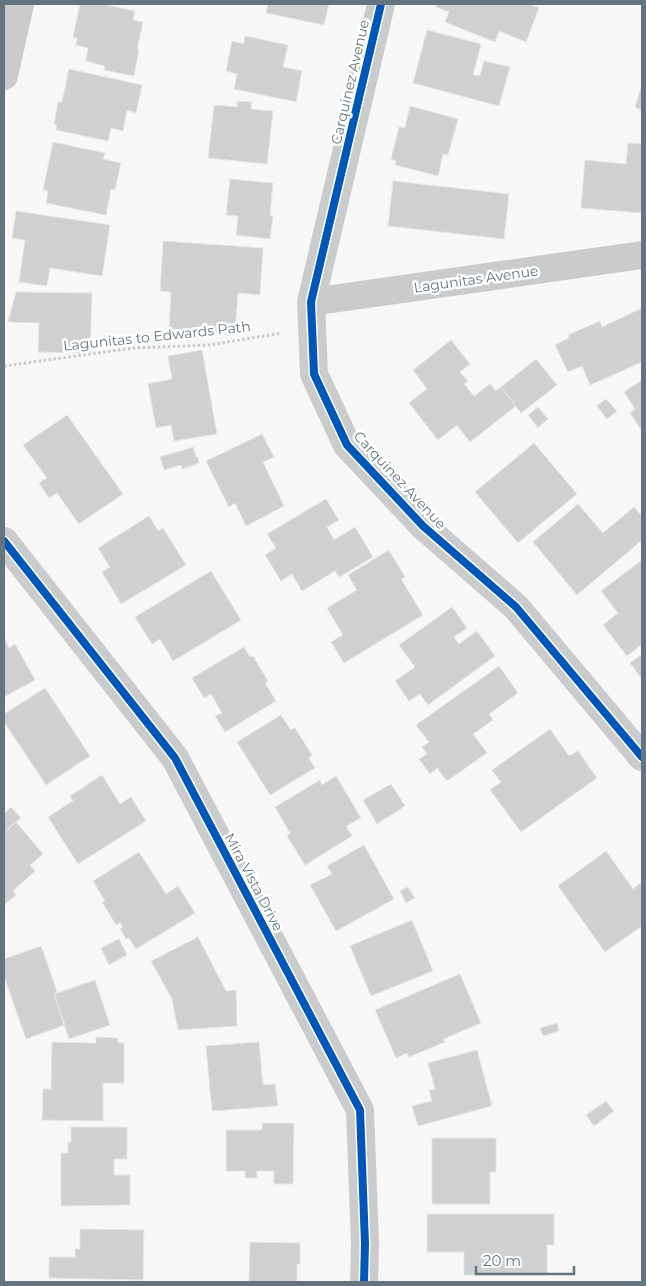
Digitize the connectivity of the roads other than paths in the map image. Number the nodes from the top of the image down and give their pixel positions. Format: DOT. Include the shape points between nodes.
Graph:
graph roads {
  1 [pos="20,4"];
  2 [pos="381,4"];
  3 [pos="4,76"];
  4 [pos="642,255"];
  5 [pos="312,315"];
  6 [pos="4,541"];
  7 [pos="642,757"];
  8 [pos="364,1282"];
  1 -- 3 [label="street"];
  2 -- 5 [label="street, Carquinez Avenue"];
  4 -- 5 [label="street, Lagunitas Avenue"];
  5 -- 7 [label="street, Carquinez Avenue" via="314,374 347,445 423,526 516,608"];
  6 -- 8 [label="street, Mira Vista Drive" via="175,758 360,1110"];
}
